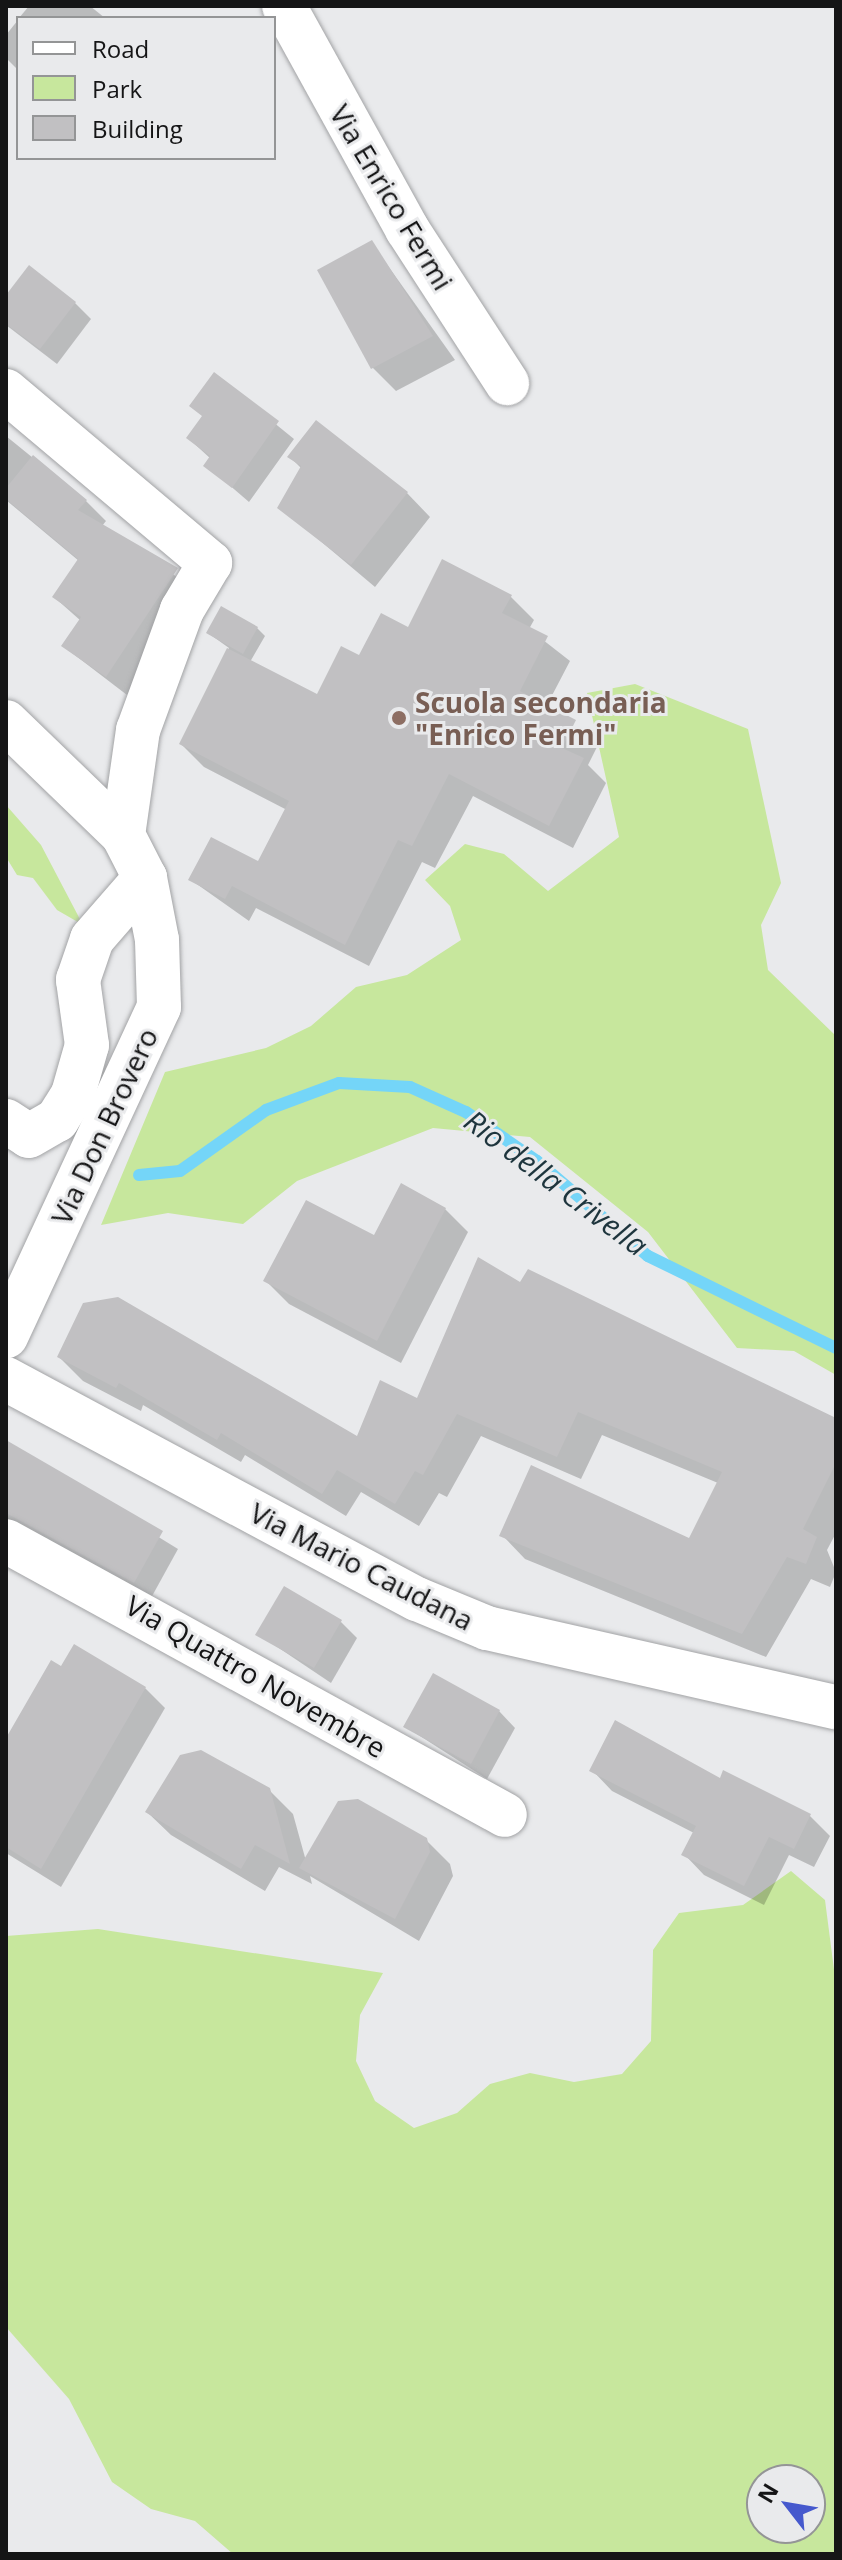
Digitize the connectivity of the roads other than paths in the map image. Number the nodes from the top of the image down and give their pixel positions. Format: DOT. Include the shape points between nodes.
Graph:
graph roads {
  1 [pos="284,6"];
  2 [pos="507,383"];
  3 [pos="6,391"];
  4 [pos="6,722"];
  5 [pos="123,835"];
  6 [pos="145,878"];
  7 [pos="6,1121"];
  8 [pos="6,1336"];
  9 [pos="6,1379"];
  10 [pos="6,1541"];
  11 [pos="836,1707"];
  12 [pos="505,1815"];
  1 -- 2 [label="street, Via Enrico Fermi" via="407,229"];
  3 -- 5 [label="street" via="210,563 182,610 138,730"];
  4 -- 5 [label="street, Via Don Brovero"];
  5 -- 6 [label="street, Via Don Brovero"];
  6 -- 7 [label="street" via="92,939 78,980 87,1045 73,1094 57,1120 29,1136"];
  6 -- 8 [label="street, Via Don Brovero" via="157,940 159,1007"];
  9 -- 11 [label="street, Via Mario Caudana" via="459,1616"];
  10 -- 12 [label="street, Via Quattro Novembre"];
}
